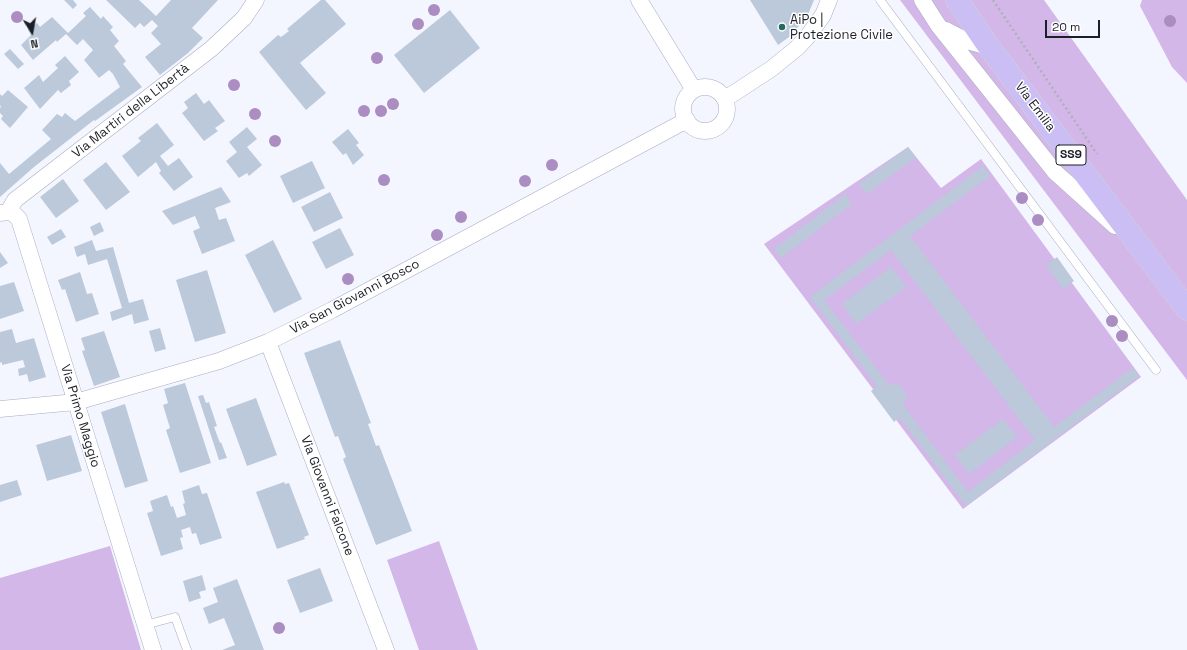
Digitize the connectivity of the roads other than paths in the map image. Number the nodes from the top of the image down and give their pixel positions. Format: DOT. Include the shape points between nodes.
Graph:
graph roads {
  1 [pos="256,0"];
  2 [pos="639,0"];
  3 [pos="829,0"];
  4 [pos="880,0"];
  5 [pos="922,0"];
  6 [pos="957,0"];
  7 [pos="938,25"];
  8 [pos="989,47"];
  9 [pos="694,90"];
  10 [pos="725,99"];
  11 [pos="687,120"];
  12 [pos="4,212"];
  13 [pos="1144,251"];
  14 [pos="1187,309"];
  15 [pos="268,342"];
  16 [pos="1156,370"];
  17 [pos="76,402"];
  18 [pos="0,408"];
  19 [pos="145,626"];
  20 [pos="153,650"];
  21 [pos="187,650"];
  22 [pos="386,650"];
  1 -- 12 [label="street, Via Martiri della Libertà" via="244,18 212,49 15,200"];
  2 -- 9 [label="street"];
  3 -- 10 [label="street" via="823,15 797,48 771,69"];
  4 -- 16 [label="lane"];
  5 -- 7 [label="street"];
  6 -- 8 [label="main road, Via Emilia / SS9"];
  7 -- 8 [label="street" via="967,41"];
  7 -- 13 [label="street" via="1055,172"];
  8 -- 13 [label="main road, Via Emilia / SS9"];
  9 -- 10 [label="street" via="709,87"];
  9 -- 11 [label="street" via="686,99 684,107"];
  10 -- 11 [label="street" via="725,119 714,129 699,130 692,127"];
  11 -- 15 [label="street, Via San Giovanni Bosco"];
  12 -- 17 [label="street, Via Primo Maggio" via="14,214 19,219"];
  13 -- 14 [label="main road, Via Emilia / SS9"];
  15 -- 17 [label="street, Via San Giovanni Bosco" via="219,360"];
  15 -- 22 [label="street, Via Giovanni Falcone"];
  17 -- 18 [label="street, Via San Giovanni Bosco"];
  17 -- 19 [label="street, Via Primo Maggio"];
  19 -- 20 [label="street, Via Primo Maggio"];
  19 -- 21 [label="lane" via="175,617"];
}
